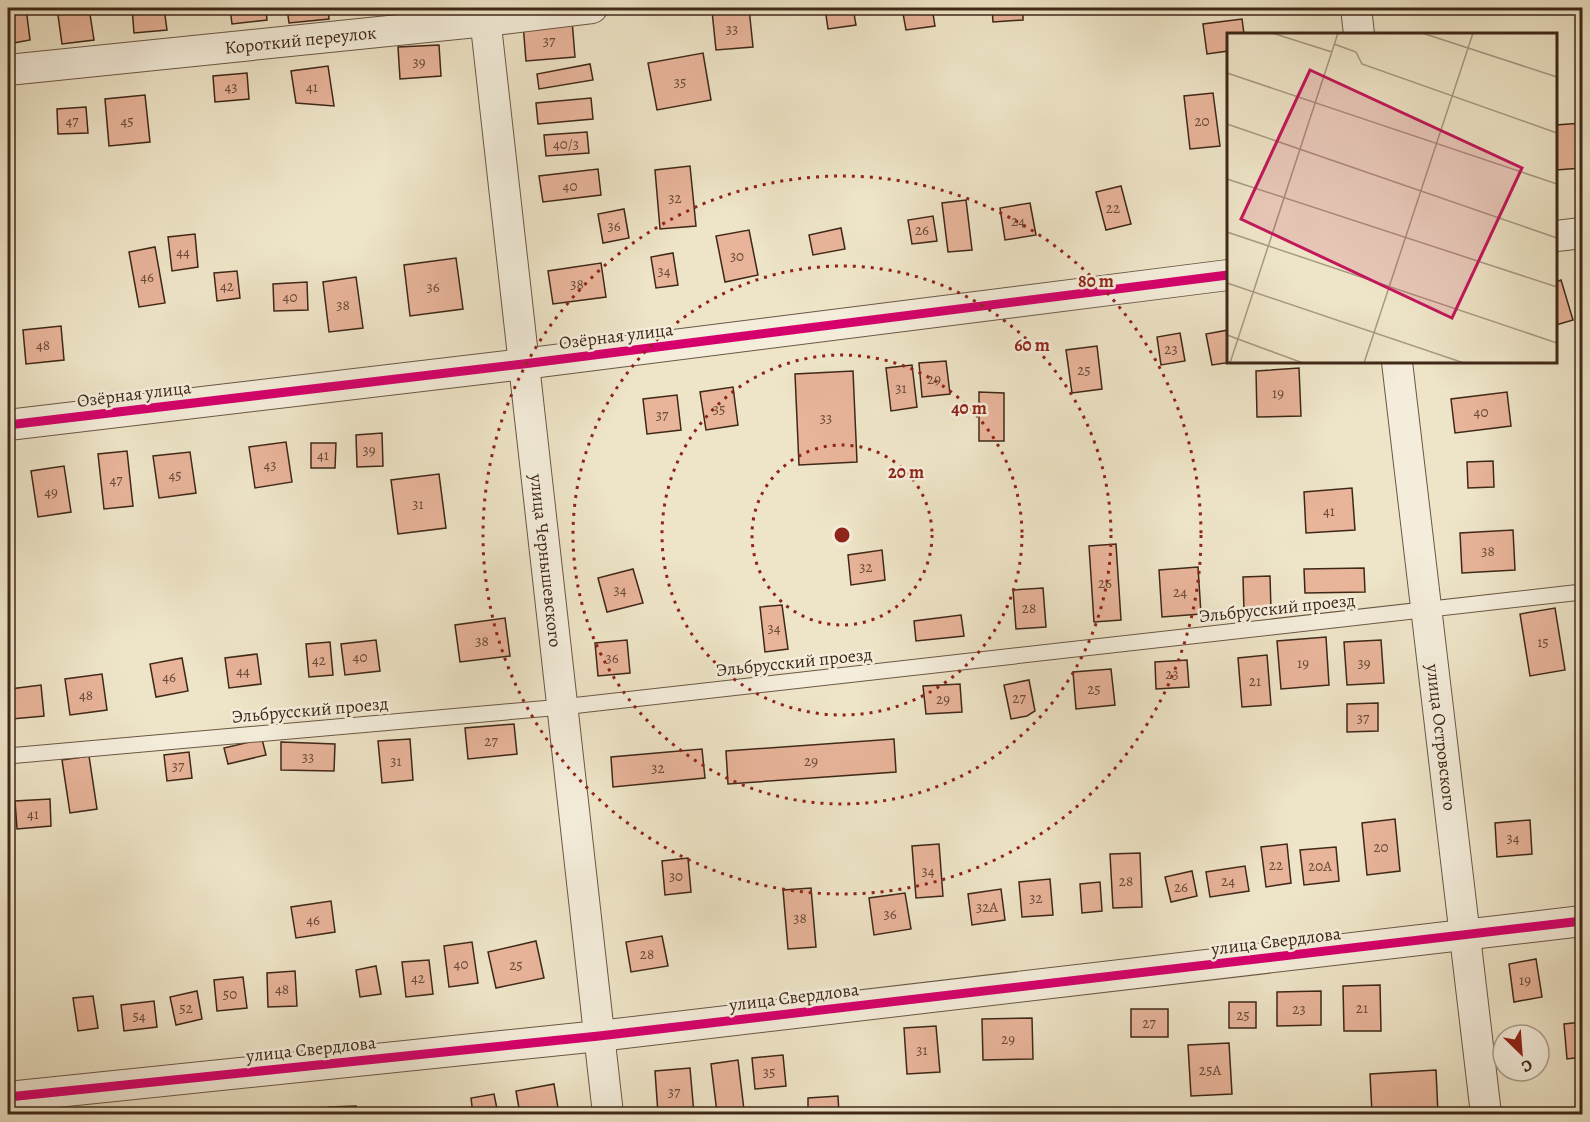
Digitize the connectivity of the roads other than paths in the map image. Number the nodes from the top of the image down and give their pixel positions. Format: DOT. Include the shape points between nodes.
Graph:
graph roads {
  1 [pos="592,8"];
  2 [pos="1356,8"];
  3 [pos="485,14"];
  4 [pos="1359,33"];
  5 [pos="8,70"];
  6 [pos="1582,233"];
  7 [pos="1557,236"];
  8 [pos="1227,275"];
  9 [pos="1397,363"];
  10 [pos="523,364"];
  11 [pos="8,425"];
  12 [pos="1582,592"];
  13 [pos="1426,611"];
  14 [pos="562,707"];
  15 [pos="8,756"];
  16 [pos="1582,921"];
  17 [pos="1465,935"];
  18 [pos="598,1036"];
  19 [pos="8,1097"];
  20 [pos="608,1114"];
  21 [pos="1486,1114"];
  1 -- 3 [label="street, Короткий переулок"];
  2 -- 4 [label="street"];
  3 -- 5 [label="street, Короткий переулок"];
  3 -- 10 [label="street, улица Чернышевского"];
  6 -- 7 [label="street"];
  8 -- 10 [label="street, Озёрная улица"];
  9 -- 13 [label="street, улица Островского"];
  10 -- 11 [label="street, Озёрная улица"];
  10 -- 14 [label="street, улица Чернышевского"];
  12 -- 13 [label="lane, Эльбрусский проезд"];
  13 -- 14 [label="lane, Эльбрусский проезд"];
  13 -- 17 [label="street, улица Островского"];
  14 -- 15 [label="lane, Эльбрусский проезд"];
  14 -- 18 [label="street, улица Чернышевского"];
  16 -- 17 [label="street, улица Свердлова"];
  17 -- 18 [label="street, улица Свердлова"];
  17 -- 21 [label="street, улица Островского"];
  18 -- 19 [label="street, улица Свердлова"];
  18 -- 20 [label="street, улица Чернышевского"];
}
